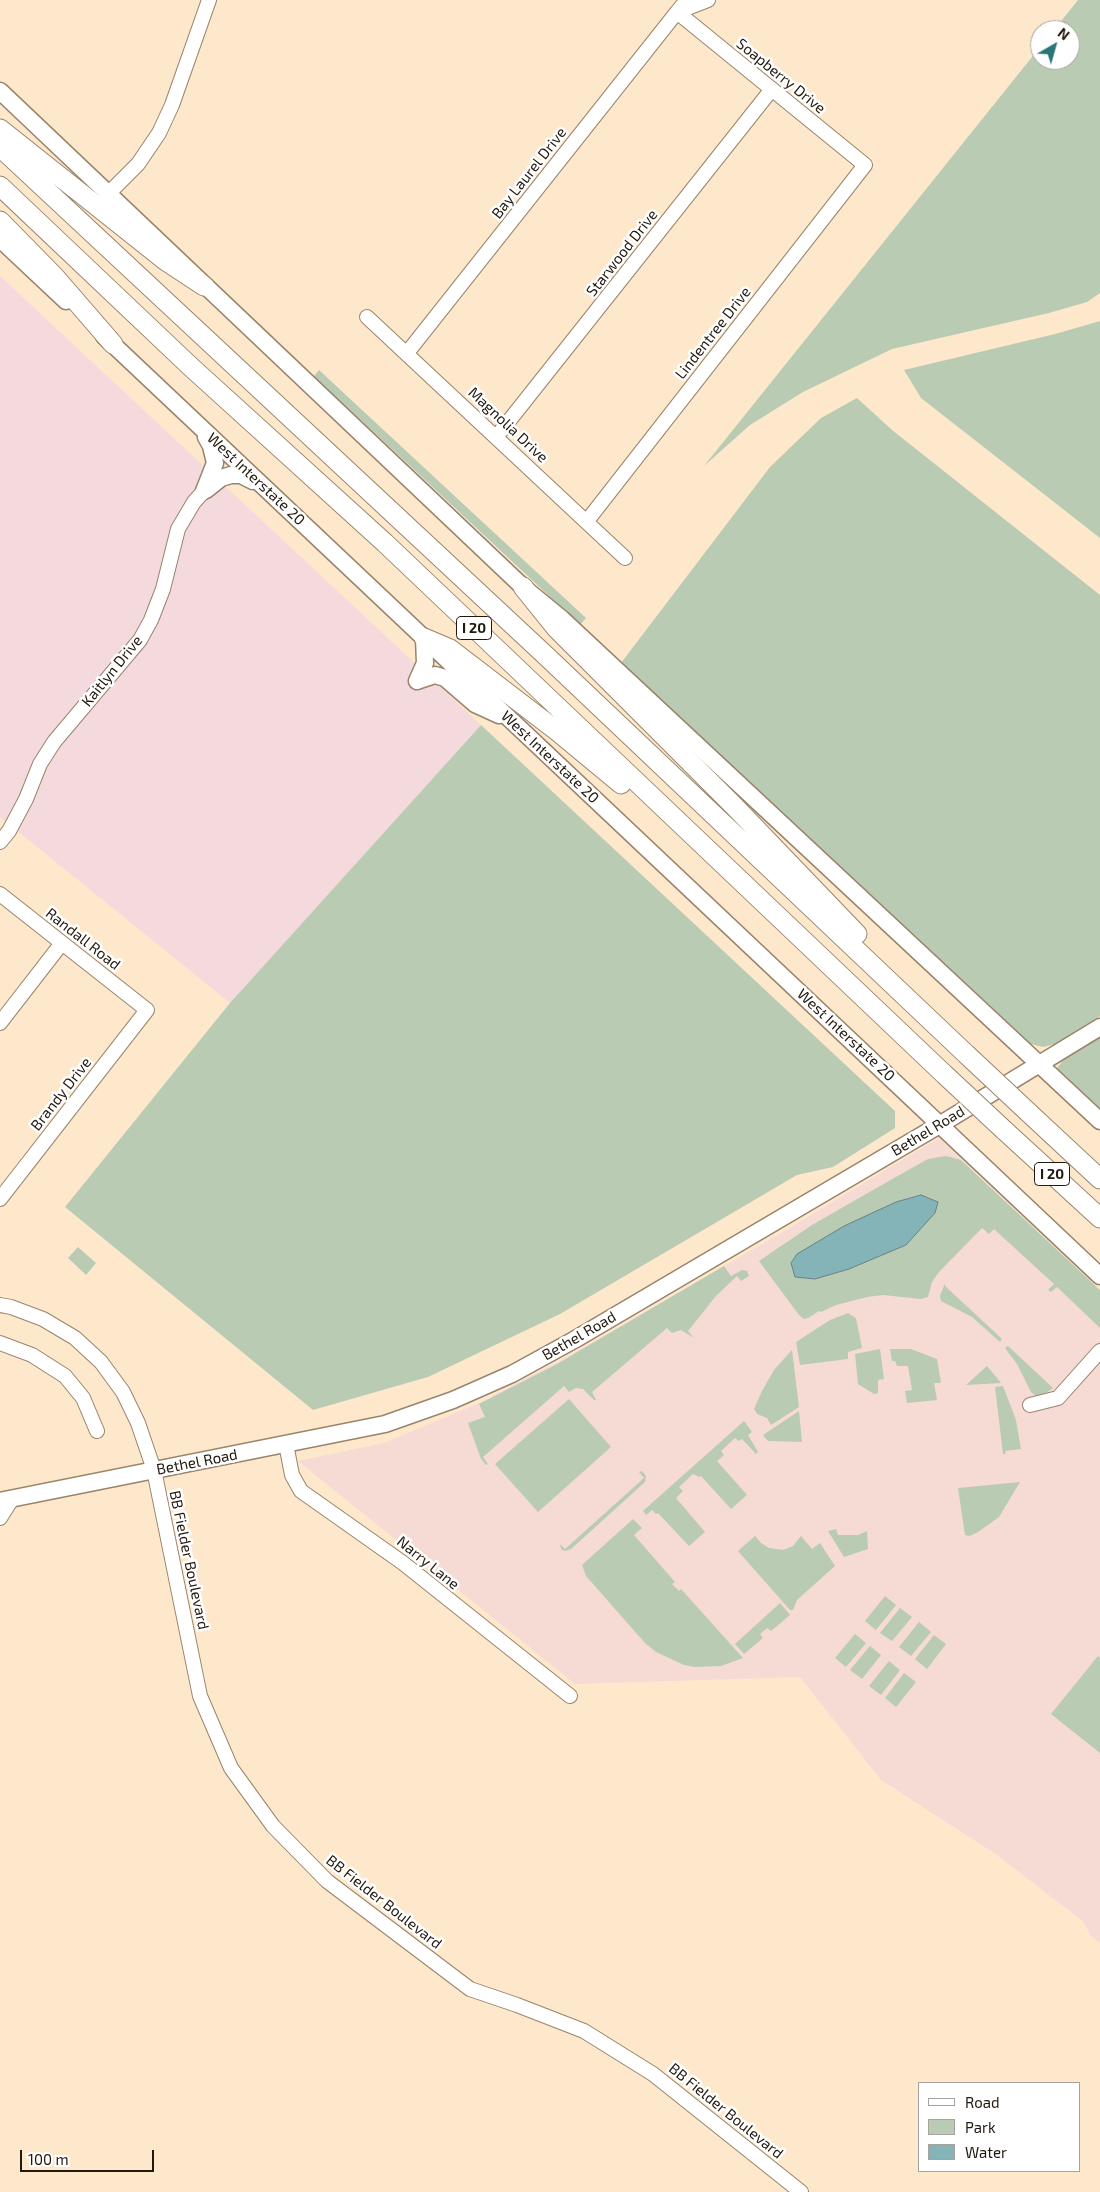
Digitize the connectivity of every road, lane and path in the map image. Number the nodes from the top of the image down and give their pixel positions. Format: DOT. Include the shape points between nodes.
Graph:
graph roads {
  1 [pos="209,0"];
  2 [pos="687,0"];
  3 [pos="708,0"];
  4 [pos="677,12"];
  5 [pos="772,89"];
  6 [pos="0,91"];
  7 [pos="0,129"];
  8 [pos="0,147"];
  9 [pos="865,166"];
  10 [pos="0,186"];
  11 [pos="108,194"];
  12 [pos="0,221"];
  13 [pos="0,239"];
  14 [pos="204,286"];
  15 [pos="368,317"];
  16 [pos="113,344"];
  17 [pos="407,353"];
  18 [pos="194,421"];
  19 [pos="497,436"];
  20 [pos="266,489"];
  21 [pos="204,491"];
  22 [pos="587,521"];
  23 [pos="625,558"];
  24 [pos="523,587"];
  25 [pos="424,638"];
  26 [pos="510,720"];
  27 [pos="0,842"];
  28 [pos="700,843"];
  29 [pos="0,894"];
  30 [pos="62,943"];
  31 [pos="891,982"];
  32 [pos="147,1010"];
  33 [pos="0,1023"];
  34 [pos="1100,1027"];
  35 [pos="1038,1063"];
  36 [pos="1100,1121"];
  37 [pos="940,1124"];
  38 [pos="1100,1179"];
  39 [pos="0,1198"];
  40 [pos="1100,1218"];
  41 [pos="1100,1276"];
  42 [pos="0,1305"];
  43 [pos="0,1343"];
  44 [pos="1100,1351"];
  45 [pos="1030,1405"];
  46 [pos="97,1431"];
  47 [pos="286,1444"];
  48 [pos="154,1470"];
  49 [pos="6,1500"];
  50 [pos="0,1518"];
  51 [pos="570,1696"];
  52 [pos="801,2192"];
  1 -- 11 [label="street" via="159,133 138,164"];
  2 -- 4 [label="street, Bay Laurel Drive"];
  3 -- 4 [label="street"];
  4 -- 5 [label="street, Soapberry Drive"];
  4 -- 17 [label="street, Bay Laurel Drive"];
  5 -- 9 [label="street, Soapberry Drive"];
  5 -- 19 [label="street, Starwood Drive"];
  6 -- 11 [label="main road"];
  7 -- 14 [label="highway" via="166,261"];
  8 -- 31 [label="highway, I 20"];
  9 -- 22 [label="street, Lindentree Drive"];
  10 -- 28 [label="highway, I 20" via="392,550"];
  11 -- 14 [label="main road"];
  12 -- 16 [label="highway" via="56,277"];
  13 -- 16 [label="main road, West Interstate 20"];
  14 -- 24 [label="main road"];
  15 -- 17 [label="street, Magnolia Drive"];
  16 -- 18 [label="main road, West Interstate 20"];
  17 -- 19 [label="street, Magnolia Drive"];
  18 -- 20 [label="main road, West Interstate 20"];
  18 -- 21 [label="main road, Kaitlyn Drive" via="211,446 215,463"];
  19 -- 22 [label="street, Magnolia Drive"];
  20 -- 21 [label="main road, Kaitlyn Drive" via="241,475 231,475"];
  20 -- 25 [label="main road, West Interstate 20"];
  21 -- 27 [label="street, Kaitlyn Drive" via="178,528 163,589 151,620 129,653 54,742 40,764 9,831"];
  22 -- 23 [label="street, Magnolia Drive"];
  24 -- 31 [label="highway" via="556,628 821,895 876,956"];
  24 -- 35 [label="main road" via="562,619"];
  25 -- 26 [label="main road, West Interstate 20"];
  25 -- 26 [label="main road" via="425,663 418,681 435,675 445,678 475,704"];
  25 -- 28 [label="highway" via="450,649 557,731 674,831"];
  26 -- 37 [label="main road, West Interstate 20"];
  28 -- 40 [label="highway, I 20, bridge"];
  29 -- 30 [label="street, Randall Road"];
  30 -- 32 [label="street, Randall Road"];
  30 -- 33 [label="street"];
  31 -- 38 [label="highway, I 20, bridge"];
  32 -- 39 [label="street, Brandy Drive"];
  34 -- 35 [label="main road, Bethel Road"];
  35 -- 36 [label="main road"];
  35 -- 37 [label="main road, Bethel Road"];
  37 -- 41 [label="main road, West Interstate 20"];
  37 -- 47 [label="main road, Bethel Road" via="512,1374 453,1400 385,1424"];
  42 -- 48 [label="street, BB Fielder Boulevard" via="44,1319 75,1338 101,1362 127,1399"];
  43 -- 46 [label="street" via="32,1354 65,1376 83,1398"];
  44 -- 45 [label="street" via="1058,1398"];
  47 -- 48 [label="main road, Bethel Road"];
  47 -- 51 [label="street, Narry Lane" via="292,1475 301,1491 403,1563"];
  48 -- 49 [label="main road, Bethel Road"];
  48 -- 52 [label="street, BB Fielder Boulevard" via="200,1696 231,1768 273,1826 327,1881 470,1989 584,2031 653,2074"];
  49 -- 50 [label="street"];
}
